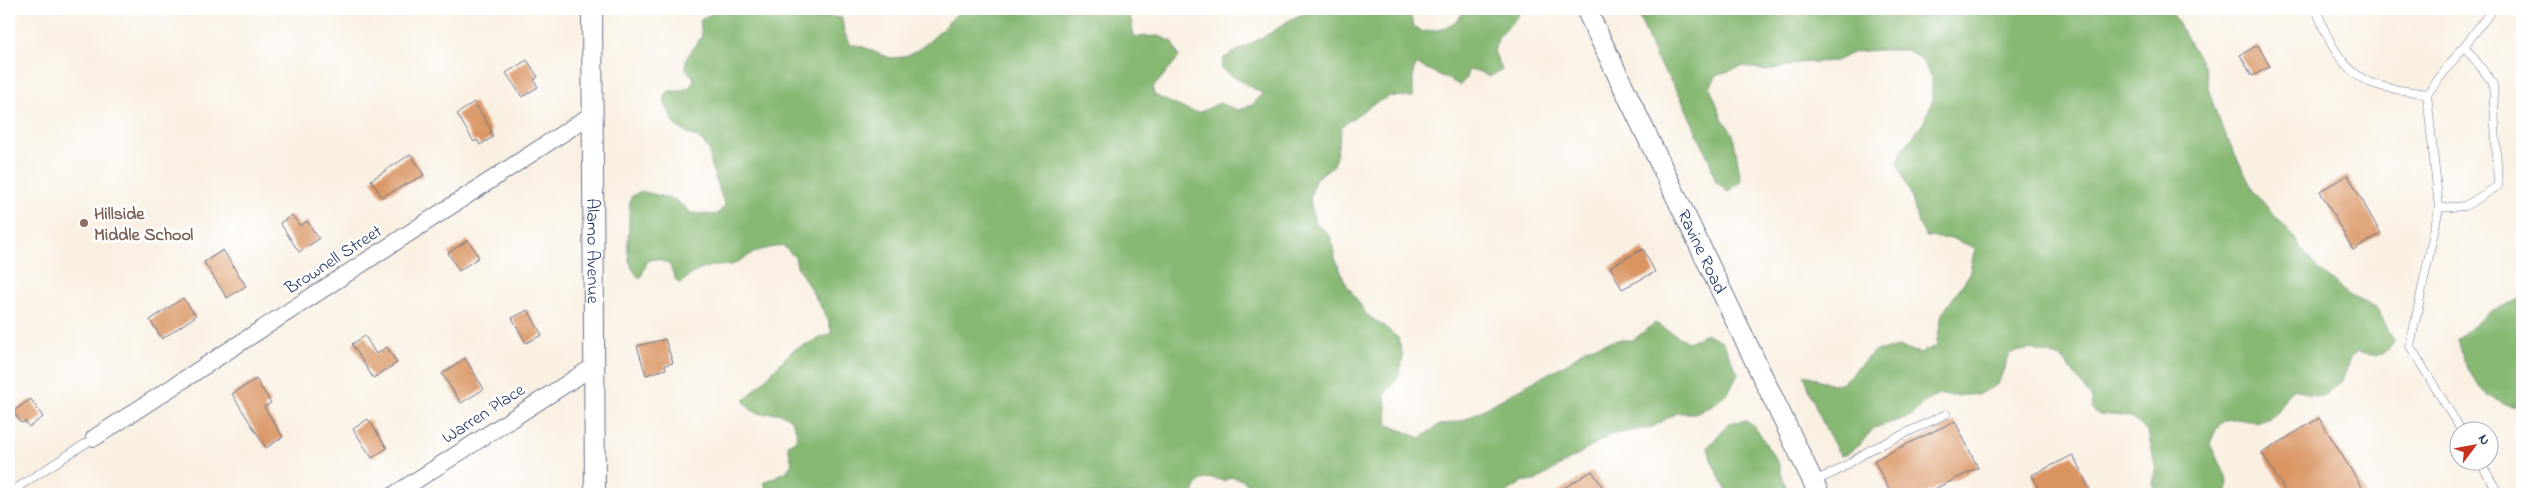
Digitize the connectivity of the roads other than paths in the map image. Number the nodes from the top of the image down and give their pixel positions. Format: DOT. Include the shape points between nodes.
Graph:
graph roads {
  1 [pos="592,9"];
  2 [pos="1586,9"];
  3 [pos="2316,9"];
  4 [pos="2493,9"];
  5 [pos="2465,47"];
  6 [pos="2427,94"];
  7 [pos="594,114"];
  8 [pos="2439,208"];
  9 [pos="594,366"];
  10 [pos="1946,414"];
  11 [pos="2455,420"];
  12 [pos="94,438"];
  13 [pos="2485,470"];
  14 [pos="1816,488"];
  15 [pos="9,493"];
  16 [pos="395,494"];
  17 [pos="595,494"];
  18 [pos="2499,494"];
  1 -- 7 [label="street, Alamo Avenue"];
  2 -- 14 [label="street, Ravine Road"];
  3 -- 6 [label="lane" via="2344,65 2376,85"];
  4 -- 5 [label="lane"];
  5 -- 6 [label="lane"];
  5 -- 8 [label="lane" via="2493,83 2498,186 2465,206"];
  6 -- 8 [label="lane"];
  7 -- 9 [label="street, Alamo Avenue"];
  7 -- 12 [label="street, Brownell Street"];
  8 -- 11 [label="lane" via="2410,346"];
  9 -- 16 [label="street, Warren Place"];
  9 -- 17 [label="street, Alamo Avenue"];
  10 -- 14 [label="lane" via="1870,450"];
  12 -- 15 [label="lane"];
  13 -- 18 [label="lane"];
}
